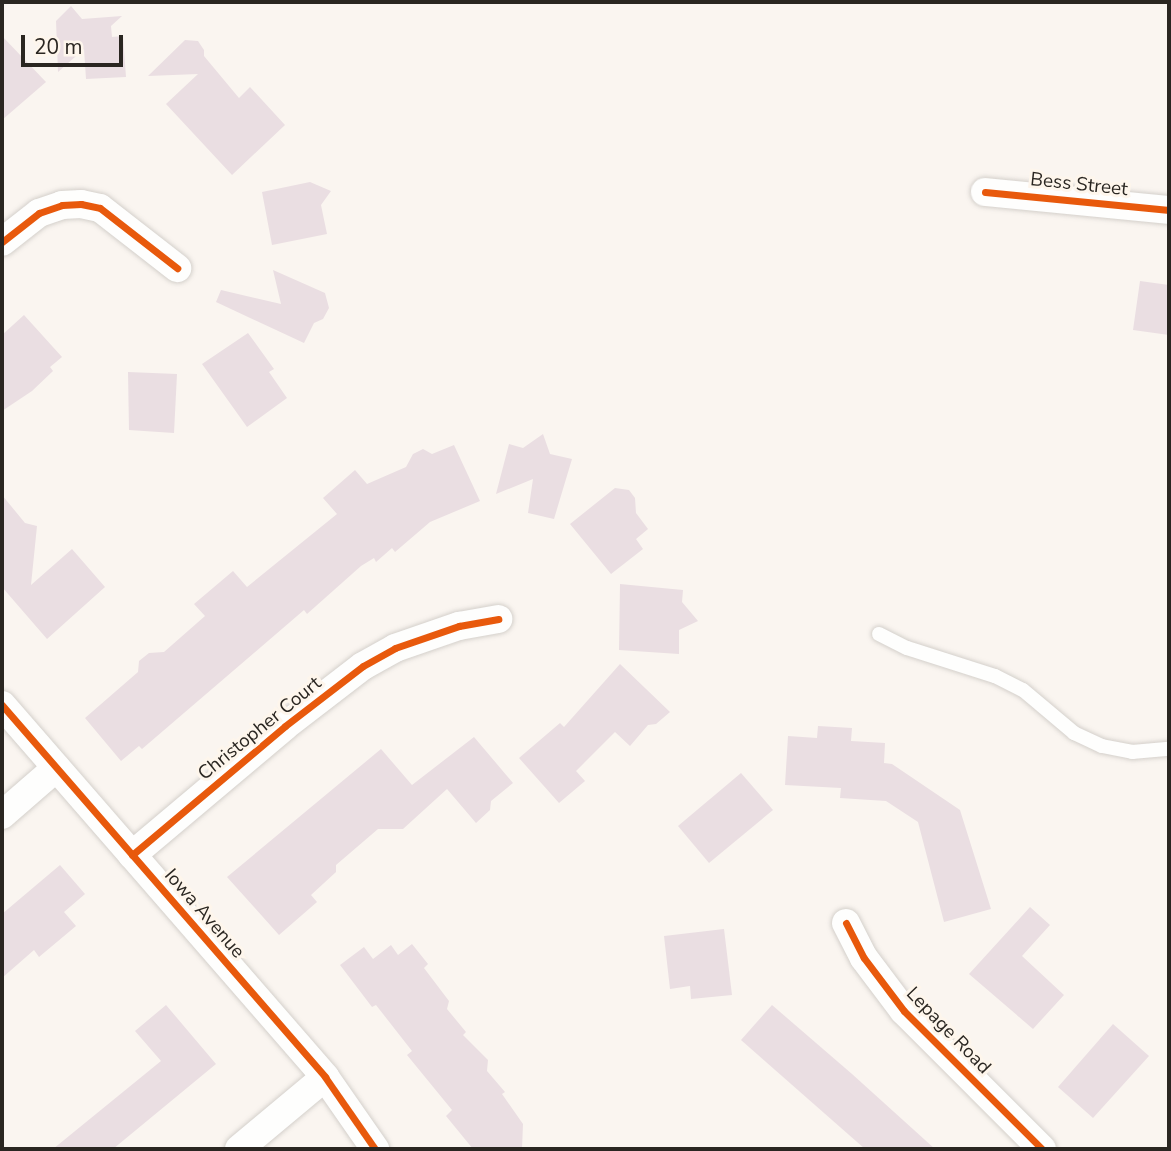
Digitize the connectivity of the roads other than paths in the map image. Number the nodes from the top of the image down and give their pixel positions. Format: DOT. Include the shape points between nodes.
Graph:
graph roads {
  1 [pos="985,192"];
  2 [pos="1169,210"];
  3 [pos="2,242"];
  4 [pos="177,268"];
  5 [pos="498,619"];
  6 [pos="878,634"];
  7 [pos="2,705"];
  8 [pos="1169,748"];
  9 [pos="56,768"];
  10 [pos="2,815"];
  11 [pos="132,855"];
  12 [pos="846,923"];
  13 [pos="325,1077"];
  14 [pos="239,1149"];
  15 [pos="375,1149"];
  16 [pos="1042,1149"];
  1 -- 2 [label="street, Bess Street"];
  3 -- 4 [label="street" via="39,213 81,204 100,208"];
  5 -- 11 [label="street, Christopher Court" via="446,631 363,666"];
  6 -- 8 [label="lane" via="1023,690 1074,733 1102,747 1132,752"];
  7 -- 9 [label="street, Iowa Avenue"];
  9 -- 10 [label="street"];
  9 -- 11 [label="street, Iowa Avenue"];
  11 -- 13 [label="street, Iowa Avenue"];
  12 -- 16 [label="street, Lepage Road" via="864,958 904,1011"];
  13 -- 14 [label="street"];
  13 -- 15 [label="street, Iowa Avenue"];
}
